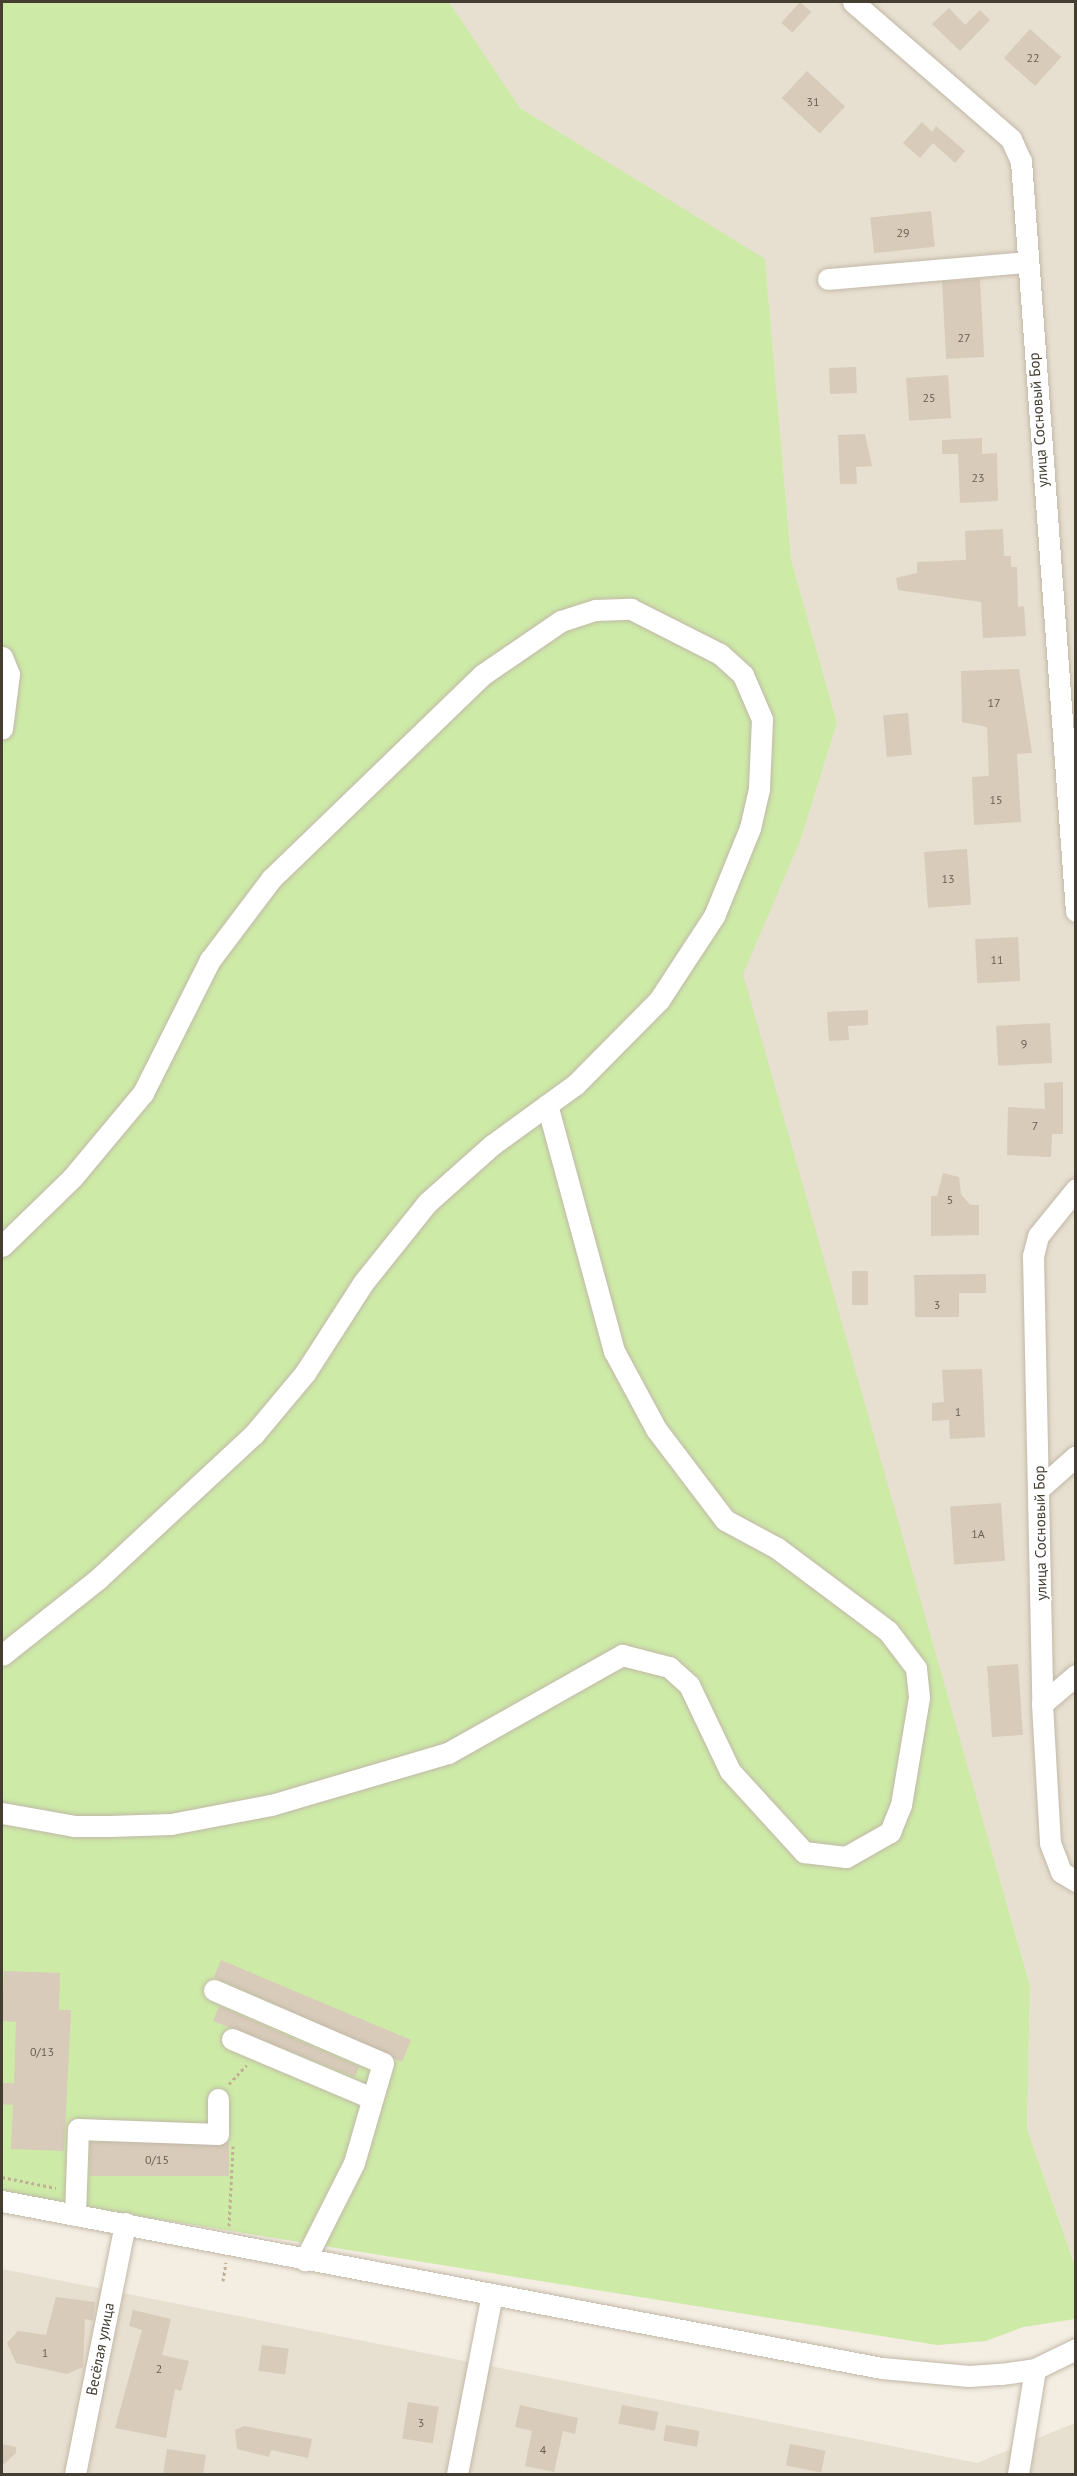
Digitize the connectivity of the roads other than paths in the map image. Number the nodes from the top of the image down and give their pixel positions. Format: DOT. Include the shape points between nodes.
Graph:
graph roads {
  1 [pos="853,2"];
  2 [pos="1026,262"];
  3 [pos="828,279"];
  4 [pos="2,657"];
  5 [pos="2,729"];
  6 [pos="1076,911"];
  7 [pos="547,1105"];
  8 [pos="1076,1189"];
  9 [pos="2,1246"];
  10 [pos="1076,1456"];
  11 [pos="1040,1488"];
  12 [pos="2,1655"];
  13 [pos="1076,1675"];
  14 [pos="1042,1704"];
  15 [pos="2,1813"];
  16 [pos="1076,1881"];
  17 [pos="214,1990"];
  18 [pos="232,2039"];
  19 [pos="369,2097"];
  20 [pos="218,2099"];
  21 [pos="2,2201"];
  22 [pos="75,2215"];
  23 [pos="125,2223"];
  24 [pos="305,2260"];
  25 [pos="492,2294"];
  26 [pos="1076,2349"];
  27 [pos="1035,2369"];
  28 [pos="75,2475"];
  29 [pos="457,2475"];
  30 [pos="1018,2475"];
  1 -- 2 [label="street, улица Сосновый Бор" via="1011,139 1021,161"];
  2 -- 3 [label="street"];
  2 -- 6 [label="street, улица Сосновый Бор"];
  4 -- 5 [label="street" via="9,674"];
  7 -- 9 [label="street" via="624,1038 686,963 736,866 759,789 762,719 743,675 720,654 631,609 595,610 561,621 519,647 482,675 312,836 271,879 210,960 143,1093 72,1178"];
  7 -- 12 [label="street" via="427,1203 363,1283 305,1374 254,1434 98,1579"];
  7 -- 15 [label="street" via="614,1351 656,1429 725,1520 777,1548 888,1631 916,1668 919,1698 901,1804 890,1832 846,1857 804,1852 730,1770 689,1685 669,1667 622,1655 448,1753 271,1806 171,1824 109,1826 74,1826"];
  8 -- 11 [label="street, улица Сосновый Бор" via="1038,1236 1033,1256"];
  10 -- 11 [label="street"];
  11 -- 14 [label="street, улица Сосновый Бор"];
  13 -- 14 [label="street"];
  14 -- 16 [label="street, улица Сосновый Бор" via="1050,1843 1061,1872"];
  17 -- 19 [label="street" via="383,2063"];
  18 -- 19 [label="street"];
  19 -- 24 [label="street" via="354,2163"];
  20 -- 22 [label="street" via="218,2134 78,2129"];
  21 -- 22 [label="street"];
  22 -- 23 [label="street"];
  23 -- 24 [label="street"];
  23 -- 28 [label="street, Весёлая улица"];
  24 -- 25 [label="street"];
  25 -- 27 [label="street" via="882,2368 969,2376"];
  25 -- 29 [label="street"];
  26 -- 27 [label="street"];
  27 -- 30 [label="street"];
}
